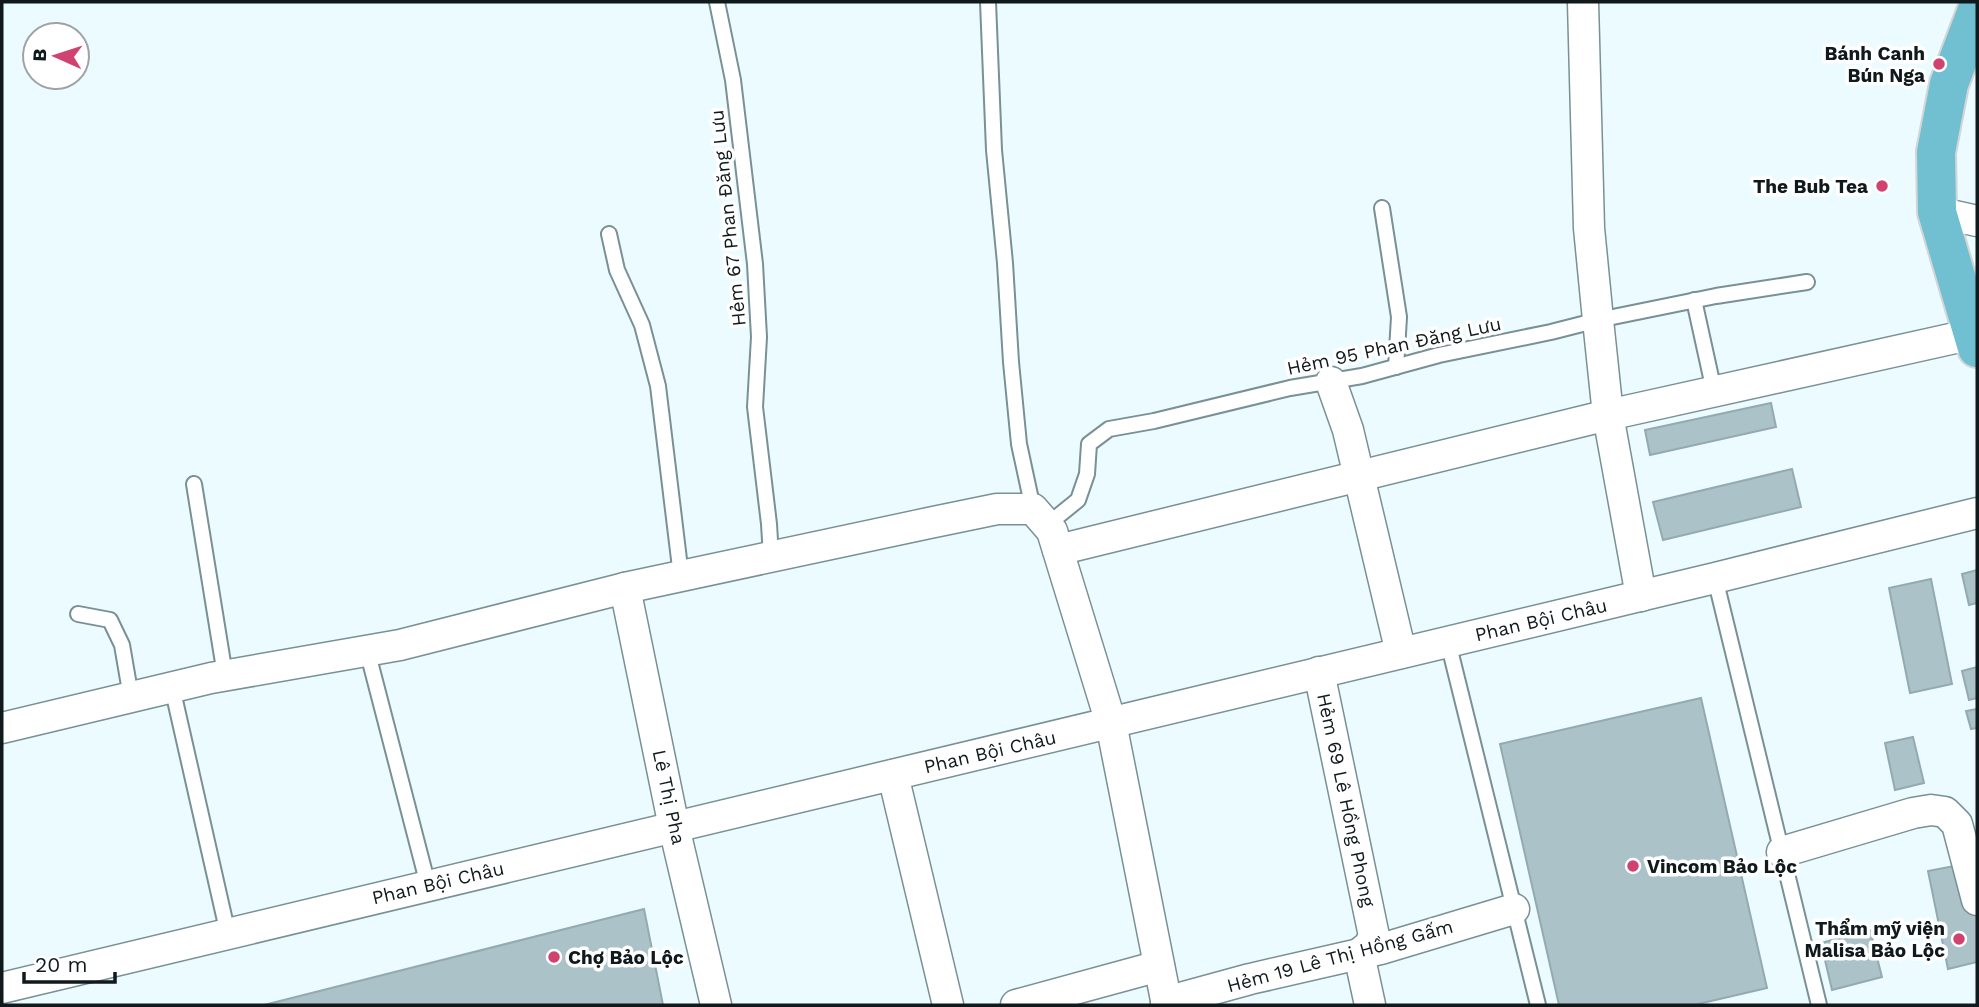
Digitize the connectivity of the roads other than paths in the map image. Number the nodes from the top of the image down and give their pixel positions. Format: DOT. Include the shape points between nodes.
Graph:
graph roads {
  1 [pos="717,2"];
  2 [pos="988,2"];
  3 [pos="1583,2"];
  4 [pos="1977,10"];
  5 [pos="1382,208"];
  6 [pos="1937,212"];
  7 [pos="1977,221"];
  8 [pos="609,234"];
  9 [pos="1807,282"];
  10 [pos="1694,300"];
  11 [pos="1598,320"];
  12 [pos="1975,341"];
  13 [pos="1396,367"];
  14 [pos="1331,382"];
  15 [pos="1714,391"];
  16 [pos="1608,415"];
  17 [pos="1358,477"];
  18 [pos="194,484"];
  19 [pos="1977,513"];
  20 [pos="1046,528"];
  21 [pos="771,557"];
  22 [pos="681,576"];
  23 [pos="1715,578"];
  24 [pos="625,589"];
  25 [pos="1642,596"];
  26 [pos="78,614"];
  27 [pos="1448,642"];
  28 [pos="367,650"];
  29 [pos="1401,653"];
  30 [pos="1319,673"];
  31 [pos="225,675"];
  32 [pos="172,687"];
  33 [pos="131,697"];
  34 [pos="1111,723"];
  35 [pos="2,728"];
  36 [pos="893,775"];
  37 [pos="674,827"];
  38 [pos="1782,852"];
  39 [pos="428,886"];
  40 [pos="1977,900"];
  41 [pos="1514,909"];
  42 [pos="228,933"];
  43 [pos="1359,954"];
  44 [pos="1159,966"];
  45 [pos="2,988"];
  46 [pos="1167,1003"];
  47 [pos="716,1005"];
  48 [pos="948,1005"];
  49 [pos="1016,1005"];
  50 [pos="1370,1005"];
  51 [pos="1538,1005"];
  52 [pos="1819,1005"];
  1 -- 21 [label="lane, Hẻm 67 Phan Đăng Lưu" via="733,80 755,264 759,337 755,407"];
  2 -- 20 [label="lane" via="994,150 1019,444"];
  3 -- 11 [label="street" via="1589,228"];
  4 -- 6 [label="highway" via="1949,84 1936,152"];
  5 -- 13 [label="lane" via="1399,317"];
  6 -- 7 [label="street"];
  6 -- 12 [label="highway"];
  8 -- 22 [label="lane" via="658,386"];
  9 -- 10 [label="lane, Hẻm 95 Phan Đăng Lưu"];
  10 -- 11 [label="lane, Hẻm 95 Phan Đăng Lưu"];
  10 -- 15 [label="lane"];
  11 -- 13 [label="lane, Hẻm 95 Phan Đăng Lưu"];
  11 -- 16 [label="street"];
  12 -- 15 [label="street"];
  13 -- 14 [label="lane, Hẻm 95 Phan Đăng Lưu"];
  14 -- 17 [label="street"];
  14 -- 20 [label="lane, Hẻm 95 Phan Đăng Lưu" via="1109,429 1089,444 1087,474 1078,500"];
  15 -- 16 [label="street"];
  16 -- 17 [label="street"];
  16 -- 25 [label="street"];
  17 -- 20 [label="street"];
  17 -- 29 [label="street"];
  18 -- 31 [label="lane"];
  19 -- 23 [label="street, Phan Bội Châu"];
  20 -- 21 [label="street" via="997,509"];
  20 -- 34 [label="street"];
  21 -- 22 [label="street"];
  22 -- 24 [label="street"];
  23 -- 25 [label="street, Phan Bội Châu"];
  23 -- 38 [label="lane"];
  24 -- 28 [label="street"];
  24 -- 37 [label="street, Lê Thị Pha"];
  25 -- 27 [label="street, Phan Bội Châu"];
  26 -- 33 [label="lane" via="110,620 122,645"];
  27 -- 29 [label="street, Phan Bội Châu"];
  27 -- 41 [label="lane"];
  28 -- 31 [label="street"];
  28 -- 39 [label="lane"];
  29 -- 30 [label="street, Phan Bội Châu"];
  30 -- 34 [label="street, Phan Bội Châu"];
  30 -- 43 [label="street, Hẻm 69 Lê Hồng Phong" via="1374,936"];
  31 -- 32 [label="street"];
  32 -- 33 [label="street"];
  32 -- 42 [label="lane"];
  33 -- 35 [label="street"];
  34 -- 36 [label="street, Phan Bội Châu"];
  34 -- 44 [label="street"];
  36 -- 37 [label="street, Phan Bội Châu"];
  36 -- 48 [label="street"];
  37 -- 39 [label="street, Phan Bội Châu"];
  37 -- 47 [label="street, Lê Thị Pha"];
  38 -- 40 [label="street" via="1913,813 1945,812 1957,824"];
  38 -- 52 [label="lane"];
  39 -- 42 [label="street, Phan Bội Châu"];
  41 -- 43 [label="street, Hẻm 19 Lê Thị Hồng Gấm"];
  41 -- 51 [label="lane"];
  42 -- 45 [label="street, Phan Bội Châu"];
  43 -- 46 [label="street, Hẻm 19 Lê Thị Hồng Gấm"];
  43 -- 50 [label="street"];
  44 -- 46 [label="street"];
  44 -- 49 [label="street"];
}
